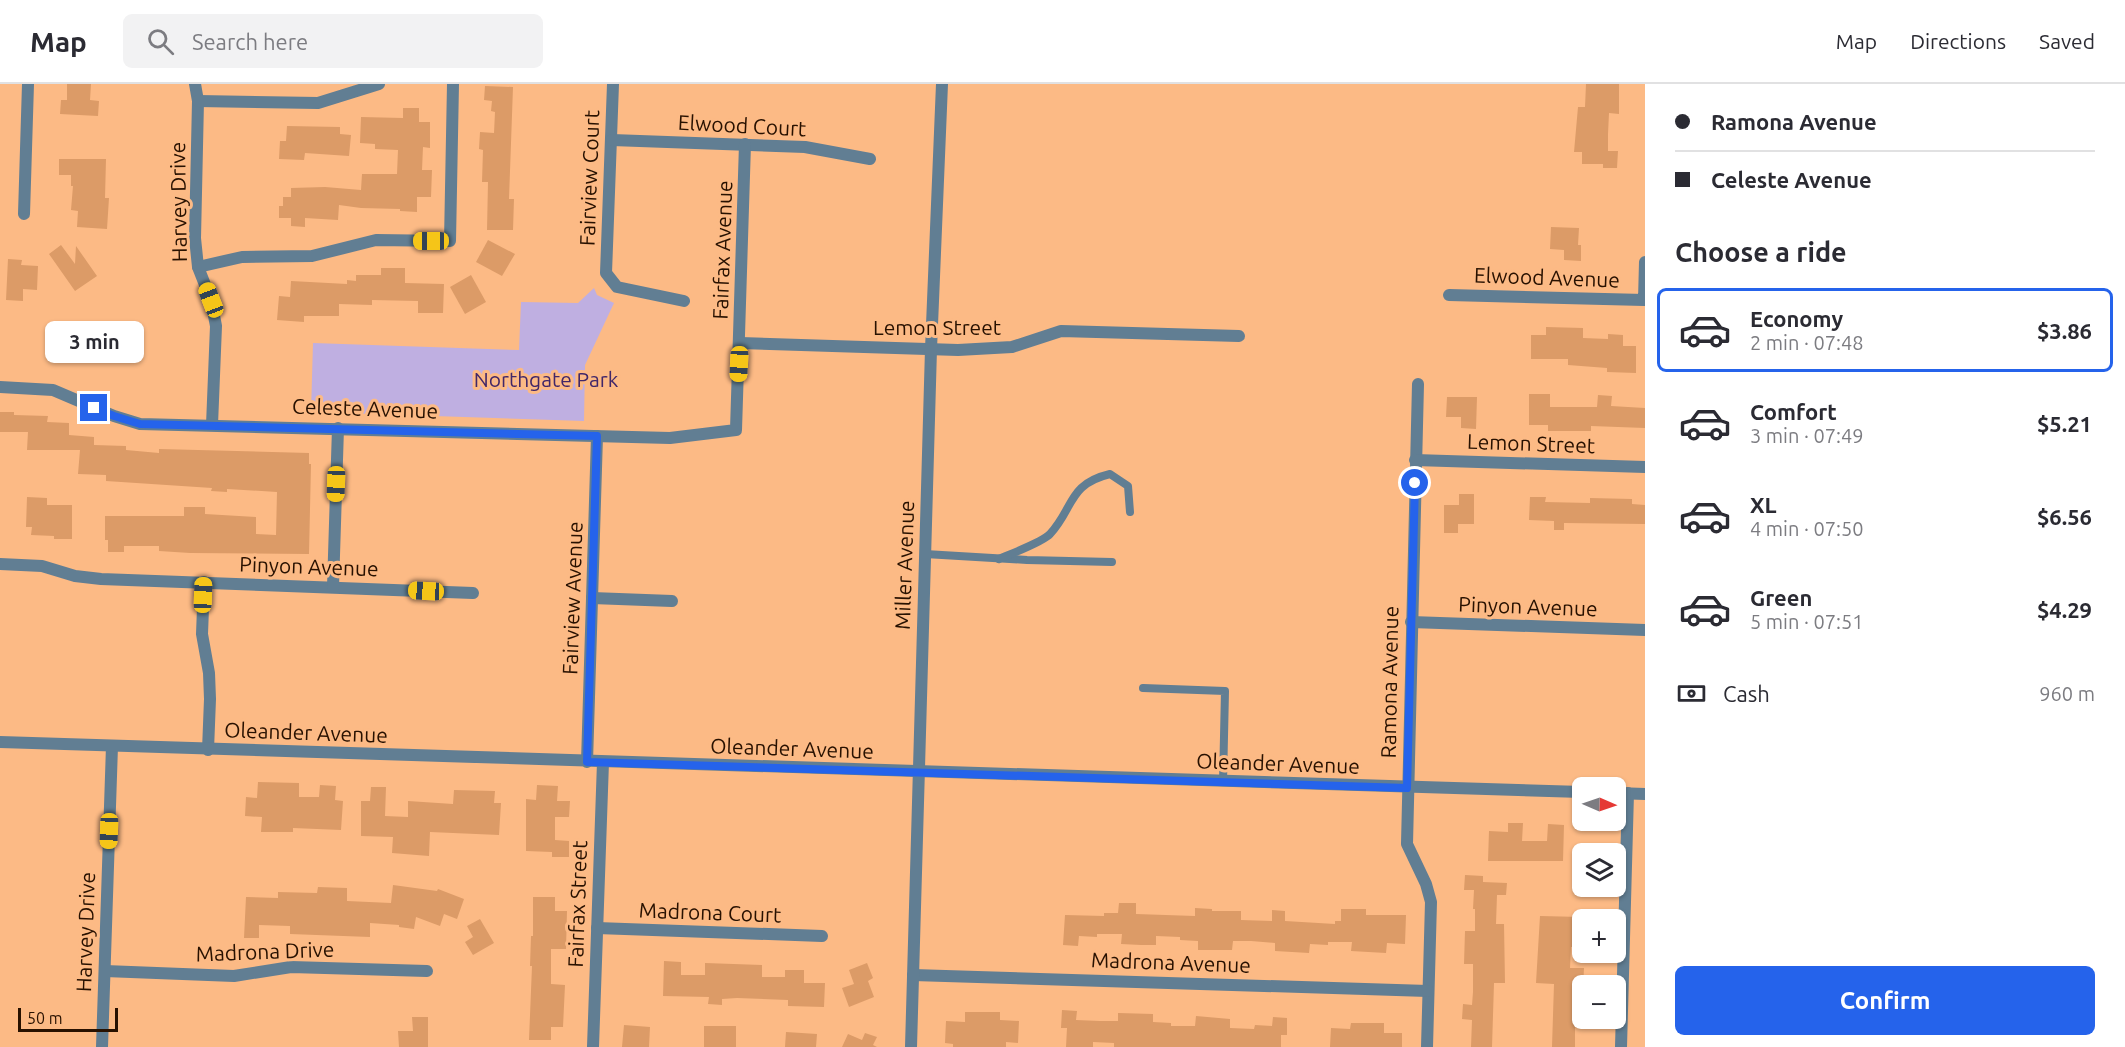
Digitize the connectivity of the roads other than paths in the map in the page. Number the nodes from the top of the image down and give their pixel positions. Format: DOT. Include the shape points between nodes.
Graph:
graph roads {
  1 [pos="28,84"];
  2 [pos="195,84"];
  3 [pos="379,84"];
  4 [pos="453,84"];
  5 [pos="613,84"];
  6 [pos="942,84"];
  7 [pos="198,100"];
  8 [pos="612,140"];
  9 [pos="745,144"];
  10 [pos="870,159"];
  11 [pos="24,214"];
  12 [pos="1645,262"];
  13 [pos="198,267"];
  14 [pos="1449,295"];
  15 [pos="1644,300"];
  16 [pos="684,301"];
  17 [pos="1239,336"];
  18 [pos="740,343"];
  19 [pos="931,349"];
  20 [pos="1418,384"];
  21 [pos="0,387"];
  22 [pos="212,424"];
  23 [pos="338,428"];
  24 [pos="736,430"];
  25 [pos="597,436"];
  26 [pos="1415,460"];
  27 [pos="1645,467"];
  28 [pos="1130,512"];
  29 [pos="925,554"];
  30 [pos="999,559"];
  31 [pos="1112,562"];
  32 [pos="0,564"];
  33 [pos="204,582"];
  34 [pos="333,588"];
  35 [pos="473,593"];
  36 [pos="592,598"];
  37 [pos="672,601"];
  38 [pos="1411,622"];
  39 [pos="1645,630"];
  40 [pos="1143,688"];
  41 [pos="0,742"];
  42 [pos="112,746"];
  43 [pos="208,750"];
  44 [pos="587,762"];
  45 [pos="603,762"];
  46 [pos="918,772"];
  47 [pos="1223,782"];
  48 [pos="1407,788"];
  49 [pos="1572,792"];
  50 [pos="1626,793"];
  51 [pos="1645,794"];
  52 [pos="1622,831"];
  53 [pos="597,928"];
  54 [pos="822,936"];
  55 [pos="427,970"];
  56 [pos="105,971"];
  57 [pos="913,975"];
  58 [pos="1428,991"];
  59 [pos="102,1047"];
  60 [pos="593,1047"];
  61 [pos="910,1047"];
  62 [pos="1427,1047"];
  63 [pos="1622,1047"];
  1 -- 11 [label="street"];
  2 -- 7 [label="street, Harvey Drive"];
  3 -- 7 [label="street" via="318,103"];
  4 -- 13 [label="street" via="450,241 376,240 312,256 242,257"];
  5 -- 8 [label="street, Fairview Court"];
  6 -- 19 [label="street, Miller Avenue"];
  7 -- 13 [label="street, Harvey Drive"];
  8 -- 9 [label="street, Elwood Court"];
  8 -- 16 [label="street, Fairview Court" via="606,273 617,286"];
  9 -- 10 [label="street, Elwood Court" via="805,147"];
  9 -- 18 [label="street, Fairfax Avenue"];
  12 -- 15 [label="street"];
  13 -- 22 [label="street, Harvey Drive" via="216,326"];
  14 -- 15 [label="street, Elwood Avenue"];
  17 -- 19 [label="street, Lemon Street" via="1061,331 1012,347"];
  18 -- 19 [label="street, Lemon Street"];
  18 -- 24 [label="street, Fairfax Avenue"];
  19 -- 29 [label="street, Miller Avenue"];
  20 -- 26 [label="street, Ramona Avenue"];
  21 -- 22 [label="street, Celeste Avenue" via="52,390 140,424"];
  22 -- 23 [label="street, Celeste Avenue"];
  23 -- 25 [label="street, Celeste Avenue"];
  23 -- 34 [label="street"];
  24 -- 25 [label="street, Celeste Avenue" via="670,438"];
  25 -- 36 [label="street, Fairview Avenue"];
  26 -- 27 [label="street, Lemon Street"];
  26 -- 38 [label="street, Ramona Avenue"];
  28 -- 30 [label="lane" via="1128,486 1110,474 1098,477 1086,482 1049,536"];
  29 -- 30 [label="lane"];
  29 -- 46 [label="street, Miller Avenue"];
  30 -- 31 [label="lane"];
  32 -- 33 [label="street, Pinyon Avenue" via="42,566 101,579"];
  33 -- 34 [label="street, Pinyon Avenue"];
  33 -- 43 [label="street" via="202,634 209,673"];
  34 -- 35 [label="street, Pinyon Avenue"];
  36 -- 37 [label="street"];
  36 -- 44 [label="street, Fairview Avenue"];
  38 -- 39 [label="street, Pinyon Avenue"];
  38 -- 48 [label="street, Ramona Avenue"];
  40 -- 47 [label="lane" via="1225,691"];
  41 -- 42 [label="street, Oleander Avenue"];
  42 -- 43 [label="street, Oleander Avenue"];
  42 -- 56 [label="street, Harvey Drive"];
  43 -- 44 [label="street, Oleander Avenue"];
  44 -- 45 [label="street, Oleander Avenue"];
  45 -- 46 [label="street, Oleander Avenue"];
  45 -- 53 [label="street, Fairfax Street"];
  46 -- 47 [label="street, Oleander Avenue"];
  46 -- 57 [label="street, Miller Avenue"];
  47 -- 48 [label="street, Oleander Avenue"];
  48 -- 49 [label="street, Oleander Avenue"];
  48 -- 58 [label="street, Ramona Avenue" via="1407,844 1431,902"];
  50 -- 51 [label="street"];
  52 -- 63 [label="street"];
  53 -- 54 [label="street, Madrona Court"];
  53 -- 60 [label="street, Fairfax Street"];
  55 -- 56 [label="street, Madrona Drive" via="291,967 234,976"];
  56 -- 59 [label="street, Harvey Drive"];
  57 -- 58 [label="street, Madrona Avenue"];
  57 -- 61 [label="street, Miller Avenue"];
  58 -- 62 [label="street, Ramona Avenue"];
}
